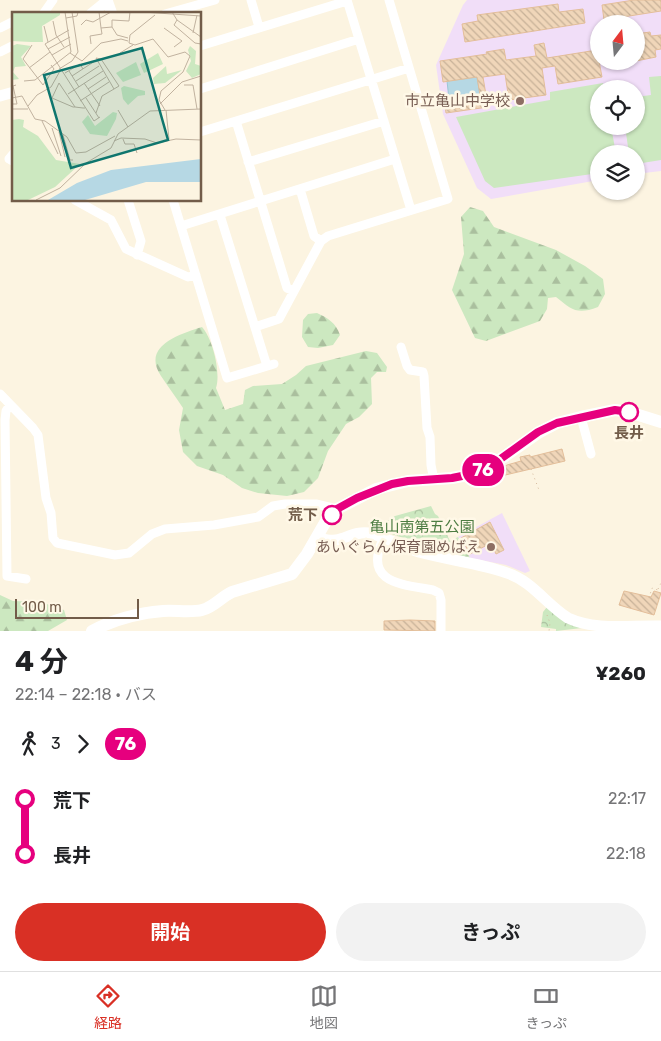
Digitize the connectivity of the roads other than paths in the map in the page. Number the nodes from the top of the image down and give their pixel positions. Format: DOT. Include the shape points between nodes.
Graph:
graph roads {
  1 [pos="54,0"];
  2 [pos="215,0"];
  3 [pos="251,0"];
  4 [pos="389,0"];
  5 [pos="107,1"];
  6 [pos="347,1"];
  7 [pos="44,12"];
  8 [pos="93,12"];
  9 [pos="172,12"];
  10 [pos="12,22"];
  11 [pos="0,28"];
  12 [pos="259,28"];
  13 [pos="359,39"];
  14 [pos="201,46"];
  15 [pos="12,47"];
  16 [pos="0,52"];
  17 [pos="409,68"];
  18 [pos="371,79"];
  19 [pos="201,89"];
  20 [pos="236,121"];
  21 [pos="384,121"];
  22 [pos="201,132"];
  23 [pos="395,160"];
  24 [pos="248,162"];
  25 [pos="300,189"];
  26 [pos="76,201"];
  27 [pos="128,201"];
  28 [pos="173,201"];
  29 [pos="261,202"];
  30 [pos="411,210"];
  31 [pos="220,215"];
  32 [pos="181,226"];
  33 [pos="321,241"];
  34 [pos="137,254"];
  35 [pos="196,275"];
  36 [pos="294,291"];
  37 [pos="255,328"];
  38 [pos="401,347"];
  39 [pos="0,394"];
  40 [pos="10,405"];
  41 [pos="581,417"];
  42 [pos="661,422"];
  43 [pos="591,454"];
  44 [pos="434,480"];
  45 [pos="337,509"];
  46 [pos="317,538"];
  47 [pos="383,539"];
  48 [pos="26,579"];
  49 [pos="661,626"];
  50 [pos="92,631"];
  51 [pos="441,631"];
  1 -- 7 [label="street"];
  2 -- 9 [label="street"];
  3 -- 12 [label="street"];
  4 -- 17 [label="street"];
  5 -- 8 [label="street"];
  6 -- 12 [label="street"];
  6 -- 13 [label="street"];
  10 -- 11 [label="street"];
  12 -- 14 [label="street"];
  13 -- 18 [label="street"];
  13 -- 19 [label="street"];
  15 -- 16 [label="street"];
  17 -- 18 [label="street"];
  17 -- 30 [label="street" via="448,199"];
  18 -- 20 [label="street"];
  18 -- 21 [label="street"];
  20 -- 22 [label="street"];
  20 -- 24 [label="street"];
  21 -- 23 [label="street"];
  21 -- 24 [label="street"];
  23 -- 25 [label="street"];
  23 -- 30 [label="street"];
  24 -- 29 [label="street"];
  25 -- 29 [label="street"];
  25 -- 33 [label="street" via="314,236"];
  26 -- 34 [label="street" via="111,220 126,249"];
  27 -- 34 [label="street" via="141,241"];
  28 -- 32 [label="street"];
  29 -- 31 [label="street"];
  29 -- 36 [label="street" via="288,288"];
  30 -- 33 [label="street"];
  31 -- 32 [label="street"];
  31 -- 37 [label="street"];
  32 -- 35 [label="street"];
  33 -- 36 [label="street"];
  34 -- 35 [label="street" via="188,276"];
  35 -- 37 [label="street" via="227,378 270,365"];
  36 -- 37 [label="street" via="279,319"];
  38 -- 44 [label="street" via="410,370 423,372 424,376"];
  39 -- 40 [label="street"];
  40 -- 45 [label="street" via="38,435 46,498 57,543 129,554 152,534 165,529 258,517 273,506 285,504 316,504"];
  40 -- 48 [label="street" via="4,420 7,576"];
  41 -- 42 [label="main road" via="615,410"];
  41 -- 43 [label="street"];
  41 -- 44 [label="main road" via="538,432 488,468"];
  44 -- 45 [label="main road" via="392,484"];
  45 -- 46 [label="main road"];
  46 -- 47 [label="street" via="336,540 360,532"];
  46 -- 50 [label="main road" via="292,574 232,592 201,611 162,611 130,616"];
  47 -- 49 [label="street" via="412,550 519,577 551,606 588,626"];
  47 -- 51 [label="street" via="378,556 381,574 398,584 438,593"];
}
